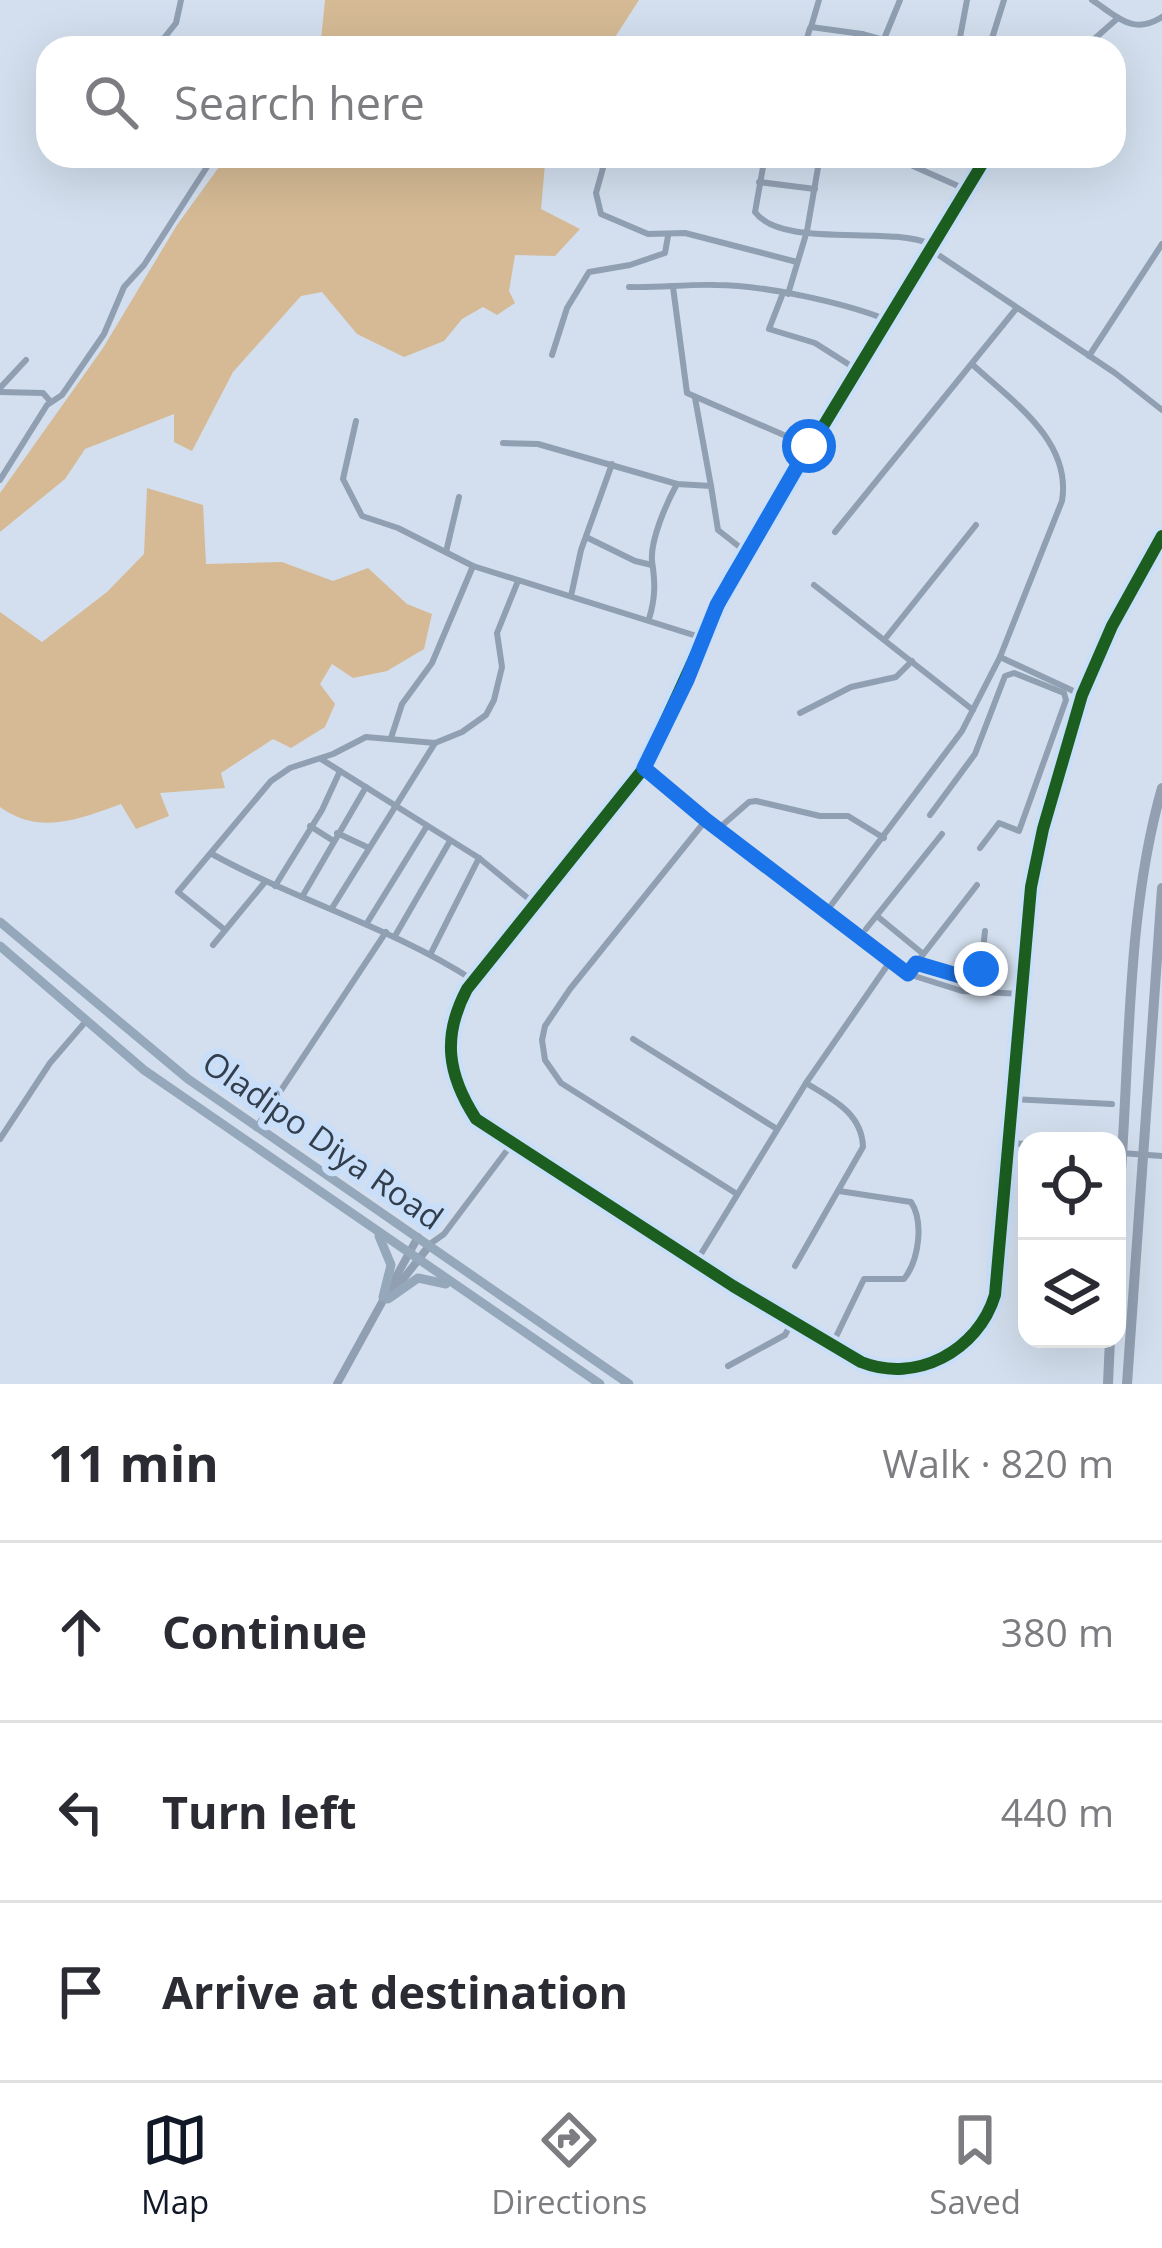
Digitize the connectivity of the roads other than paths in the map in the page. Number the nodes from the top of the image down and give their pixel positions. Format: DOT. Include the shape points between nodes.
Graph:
graph roads {
  1 [pos="181,0"];
  2 [pos="819,0"];
  3 [pos="900,0"];
  4 [pos="967,0"];
  5 [pos="1004,0"];
  6 [pos="1092,0"];
  7 [pos="1162,17"];
  8 [pos="1118,18"];
  9 [pos="811,27"];
  10 [pos="862,34"];
  11 [pos="166,36"];
  12 [pos="808,36"];
  13 [pos="868,36"];
  14 [pos="890,36"];
  15 [pos="960,36"];
  16 [pos="993,36"];
  17 [pos="1098,36"];
  18 [pos="206,168"];
  19 [pos="603,168"];
  20 [pos="762,168"];
  21 [pos="818,168"];
  22 [pos="916,168"];
  23 [pos="979,168"];
  24 [pos="759,182"];
  25 [pos="965,188"];
  26 [pos="815,189"];
  27 [pos="807,231"];
  28 [pos="668,236"];
  29 [pos="1162,244"];
  30 [pos="929,246"];
  31 [pos="797,262"];
  32 [pos="629,287"];
  33 [pos="674,287"];
  34 [pos="785,293"];
  35 [pos="1016,309"];
  36 [pos="885,320"];
  37 [pos="552,355"];
  38 [pos="1090,356"];
  39 [pos="26,360"];
  40 [pos="973,365"];
  41 [pos="856,369"];
  42 [pos="0,390"];
  43 [pos="695,398"];
  44 [pos="50,401"];
  45 [pos="1162,410"];
  46 [pos="356,421"];
  47 [pos="503,442"];
  48 [pos="809,446"];
  49 [pos="612,464"];
  50 [pos="0,481"];
  51 [pos="677,484"];
  52 [pos="711,486"];
  53 [pos="459,496"];
  54 [pos="976,525"];
  55 [pos="835,532"];
  56 [pos="1162,536"];
  57 [pos="586,537"];
  58 [pos="446,552"];
  59 [pos="746,552"];
  60 [pos="652,565"];
  61 [pos="473,566"];
  62 [pos="518,580"];
  63 [pos="814,585"];
  64 [pos="571,596"];
  65 [pos="650,619"];
  66 [pos="703,638"];
  67 [pos="885,639"];
  68 [pos="1000,657"];
  69 [pos="912,661"];
  70 [pos="1082,695"];
  71 [pos="973,710"];
  72 [pos="800,713"];
  73 [pos="391,737"];
  74 [pos="435,743"];
  75 [pos="320,759"];
  76 [pos="644,768"];
  77 [pos="340,771"];
  78 [pos="366,787"];
  79 [pos="1162,788"];
  80 [pos="395,806"];
  81 [pos="1027,809"];
  82 [pos="1046,814"];
  83 [pos="930,815"];
  84 [pos="706,820"];
  85 [pos="310,826"];
  86 [pos="427,826"];
  87 [pos="718,829"];
  88 [pos="942,834"];
  89 [pos="335,837"];
  90 [pos="884,838"];
  91 [pos="450,841"];
  92 [pos="369,848"];
  93 [pos="980,848"];
  94 [pos="212,854"];
  95 [pos="479,858"];
  96 [pos="265,882"];
  97 [pos="977,884"];
  98 [pos="275,886"];
  99 [pos="1162,888"];
  100 [pos="302,897"];
  101 [pos="535,904"];
  102 [pos="332,908"];
  103 [pos="826,912"];
  104 [pos="877,916"];
  105 [pos="0,922"];
  106 [pos="367,923"];
  107 [pos="866,929"];
  108 [pos="225,930"];
  109 [pos="1138,930"];
  110 [pos="985,931"];
  111 [pos="386,932"];
  112 [pos="1160,934"];
  113 [pos="395,936"];
  114 [pos="213,945"];
  115 [pos="0,946"];
  116 [pos="430,952"];
  117 [pos="922,953"];
  118 [pos="889,962"];
  119 [pos="916,963"];
  120 [pos="908,974"];
  121 [pos="473,981"];
  122 [pos="1021,994"];
  123 [pos="87,1020"];
  124 [pos="633,1039"];
  125 [pos="806,1083"];
  126 [pos="1011,1099"];
  127 [pos="1112,1104"];
  128 [pos="256,1128"];
  129 [pos="778,1129"];
  130 [pos="1122,1132"];
  131 [pos="0,1139"];
  132 [pos="1007,1142"];
  133 [pos="1018,1143"];
  134 [pos="512,1145"];
  135 [pos="1126,1154"];
  136 [pos="1142,1155"];
  137 [pos="1162,1156"];
  138 [pos="839,1191"];
  139 [pos="737,1194"];
  140 [pos="358,1216"];
  141 [pos="418,1237"];
  142 [pos="429,1246"];
  143 [pos="412,1256"];
  144 [pos="696,1262"];
  145 [pos="795,1266"];
  146 [pos="471,1295"];
  147 [pos="383,1301"];
  148 [pos="792,1322"];
  149 [pos="831,1347"];
  150 [pos="1110,1348"];
  151 [pos="728,1366"];
  152 [pos="337,1384"];
  153 [pos="600,1384"];
  154 [pos="629,1384"];
  155 [pos="1108,1384"];
  156 [pos="1126,1384"];
  1 -- 11 [label="street"];
  2 -- 9 [label="street"];
  3 -- 14 [label="street"];
  4 -- 15 [label="street"];
  5 -- 16 [label="street"];
  6 -- 8 [label="street"];
  7 -- 8 [label="street" via="1138,27"];
  8 -- 17 [label="street"];
  9 -- 10 [label="street"];
  9 -- 12 [label="street"];
  10 -- 13 [label="street"];
  18 -- 44 [label="street" via="124,287 102,337"];
  19 -- 28 [label="street" via="599,213"];
  20 -- 24 [label="street"];
  21 -- 26 [label="street"];
  22 -- 25 [label="street"];
  23 -- 25 [label="street"];
  24 -- 26 [label="street"];
  24 -- 27 [label="street" via="758,218"];
  25 -- 30 [label="street"];
  26 -- 27 [label="street"];
  27 -- 30 [label="street" via="902,235"];
  27 -- 31 [label="street"];
  28 -- 31 [label="street" via="685,233"];
  28 -- 37 [label="street" via="664,253 589,272"];
  29 -- 38 [label="street"];
  30 -- 35 [label="street"];
  30 -- 36 [label="street"];
  31 -- 34 [label="street"];
  32 -- 33 [label="street"];
  33 -- 34 [label="street"];
  33 -- 43 [label="street" via="687,393"];
  34 -- 36 [label="street"];
  34 -- 41 [label="street" via="769,328"];
  35 -- 38 [label="street"];
  35 -- 40 [label="street"];
  36 -- 41 [label="street"];
  38 -- 45 [label="street"];
  39 -- 42 [label="street"];
  40 -- 55 [label="street"];
  40 -- 68 [label="street" via="1035,424 1057,452 1064,479 1054,527"];
  41 -- 48 [label="street"];
  42 -- 44 [label="street" via="43,393"];
  43 -- 48 [label="street"];
  43 -- 52 [label="street"];
  44 -- 50 [label="street"];
  46 -- 58 [label="street" via="343,479 360,514"];
  47 -- 49 [label="street"];
  48 -- 59 [label="street"];
  49 -- 51 [label="street"];
  49 -- 57 [label="street"];
  51 -- 52 [label="street"];
  51 -- 60 [label="street"];
  52 -- 59 [label="street" via="718,530"];
  53 -- 58 [label="street"];
  54 -- 67 [label="street"];
  56 -- 70 [label="street"];
  57 -- 60 [label="street"];
  57 -- 64 [label="street"];
  58 -- 61 [label="street"];
  59 -- 66 [label="street"];
  60 -- 65 [label="street"];
  61 -- 62 [label="street"];
  61 -- 73 [label="street"];
  62 -- 64 [label="street"];
  62 -- 74 [label="street" via="496,633 502,667 491,706"];
  63 -- 67 [label="street"];
  64 -- 65 [label="street"];
  65 -- 66 [label="street"];
  66 -- 76 [label="street"];
  67 -- 69 [label="street"];
  68 -- 70 [label="street"];
  68 -- 71 [label="street"];
  69 -- 71 [label="street"];
  69 -- 72 [label="street" via="896,677 851,687"];
  70 -- 82 [label="street"];
  71 -- 90 [label="street"];
  73 -- 74 [label="street"];
  73 -- 75 [label="street" via="366,737"];
  74 -- 80 [label="street"];
  75 -- 77 [label="street"];
  75 -- 94 [label="street" via="272,781"];
  76 -- 84 [label="street"];
  76 -- 101 [label="street"];
  77 -- 78 [label="street"];
  77 -- 85 [label="street"];
  78 -- 80 [label="street"];
  78 -- 89 [label="street"];
  79 -- 109 [label="main road"];
  80 -- 86 [label="street"];
  80 -- 92 [label="street"];
  81 -- 82 [label="street"];
  81 -- 83 [label="street" via="1066,696 1009,673 975,754"];
  81 -- 93 [label="street" via="1019,831 1002,822"];
  82 -- 122 [label="street"];
  84 -- 87 [label="street"];
  84 -- 139 [label="street" via="570,989 542,1043 561,1083"];
  85 -- 89 [label="street"];
  85 -- 98 [label="street"];
  86 -- 91 [label="street"];
  86 -- 106 [label="street"];
  87 -- 90 [label="street" via="756,801 848,816"];
  87 -- 103 [label="street"];
  88 -- 104 [label="street"];
  89 -- 92 [label="street"];
  89 -- 100 [label="street"];
  90 -- 103 [label="street"];
  91 -- 95 [label="street"];
  91 -- 113 [label="street"];
  92 -- 102 [label="street"];
  94 -- 96 [label="street"];
  94 -- 108 [label="street" via="178,892"];
  95 -- 101 [label="street"];
  95 -- 116 [label="street"];
  96 -- 98 [label="street"];
  96 -- 108 [label="street"];
  97 -- 117 [label="street"];
  98 -- 100 [label="street"];
  99 -- 112 [label="main road"];
  100 -- 102 [label="street"];
  101 -- 121 [label="street"];
  102 -- 106 [label="street"];
  103 -- 118 [label="street"];
  104 -- 107 [label="street"];
  104 -- 117 [label="street"];
  105 -- 128 [label="main road, Oladipo Diya Road"];
  106 -- 111 [label="street"];
  108 -- 114 [label="street"];
  109 -- 112 [label="street"];
  109 -- 130 [label="main road"];
  110 -- 119 [label="street" via="975,977"];
  111 -- 113 [label="street"];
  111 -- 128 [label="street"];
  112 -- 136 [label="main road"];
  113 -- 116 [label="street"];
  115 -- 123 [label="main road, Oladipo Diya Road"];
  116 -- 121 [label="street"];
  117 -- 119 [label="street"];
  118 -- 120 [label="street"];
  118 -- 125 [label="street"];
  119 -- 120 [label="street"];
  120 -- 122 [label="street" via="962,991"];
  121 -- 134 [label="street" via="453,1020 451,1065 476,1119"];
  122 -- 126 [label="street"];
  123 -- 131 [label="street"];
  123 -- 140 [label="main road, Oladipo Diya Road" via="193,1105"];
  124 -- 129 [label="street"];
  125 -- 129 [label="street"];
  125 -- 138 [label="street" via="841,1105 862,1134"];
  126 -- 127 [label="street"];
  126 -- 132 [label="street"];
  128 -- 141 [label="main road, Oladipo Diya Road"];
  129 -- 139 [label="street"];
  132 -- 133 [label="street"];
  132 -- 149 [label="street" via="995,1295 970,1339 914,1368 879,1369"];
  134 -- 142 [label="street"];
  134 -- 144 [label="street"];
  135 -- 136 [label="street"];
  136 -- 137 [label="street"];
  136 -- 156 [label="main road"];
  138 -- 145 [label="street"];
  138 -- 149 [label="street" via="911,1202 918,1242 904,1279 864,1279"];
  139 -- 144 [label="street"];
  140 -- 143 [label="main road, Oladipo Diya Road"];
  140 -- 147 [label="main road" via="388,1250"];
  141 -- 142 [label="main road, Oladipo Diya Road"];
  141 -- 143 [label="street"];
  142 -- 143 [label="street"];
  142 -- 154 [label="main road, Oladipo Diya Road"];
  143 -- 146 [label="main road, Oladipo Diya Road"];
  143 -- 147 [label="street"];
  144 -- 148 [label="street"];
  146 -- 147 [label="main road" via="424,1278"];
  146 -- 153 [label="main road, Oladipo Diya Road"];
  147 -- 152 [label="street"];
  148 -- 149 [label="street"];
  148 -- 151 [label="street" via="785,1335"];
  150 -- 155 [label="main road"];
}
